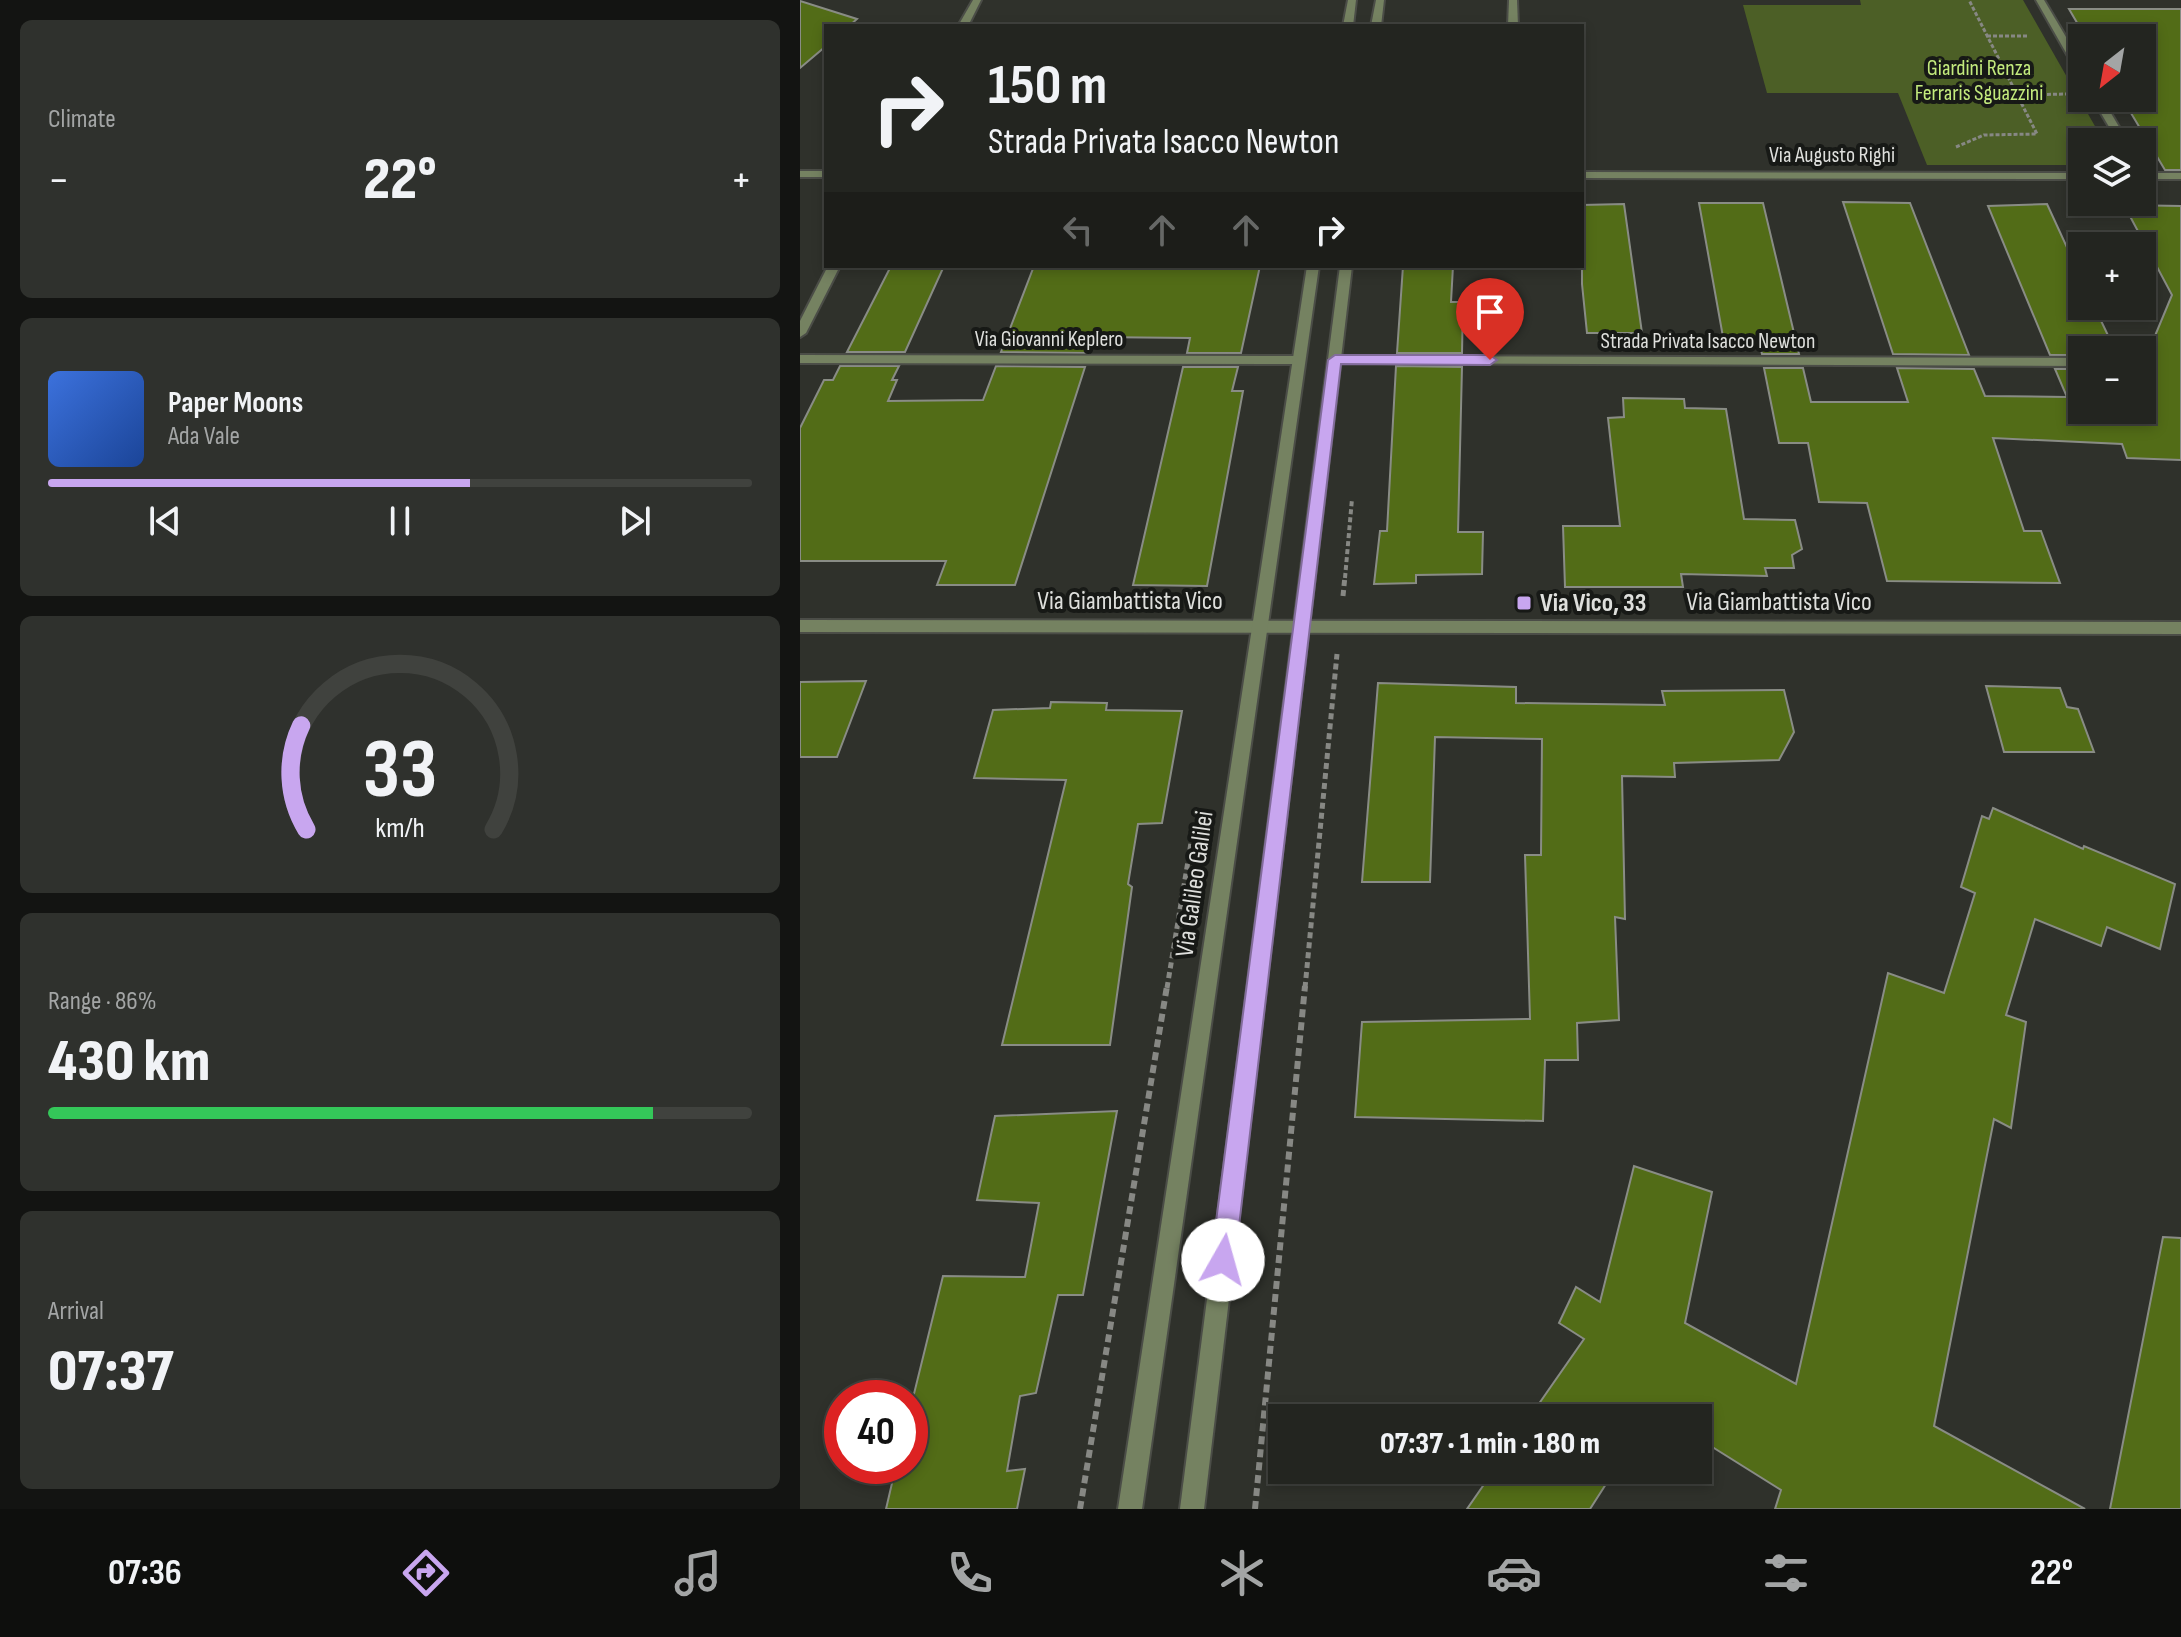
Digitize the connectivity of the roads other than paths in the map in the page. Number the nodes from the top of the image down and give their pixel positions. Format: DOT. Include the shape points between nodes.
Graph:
graph roads {
  1 [pos="977,0"];
  2 [pos="1352,0"];
  3 [pos="1380,0"];
  4 [pos="1513,0"];
  5 [pos="2040,0"];
  6 [pos="964,24"];
  7 [pos="1348,24"];
  8 [pos="1376,24"];
  9 [pos="1513,24"];
  10 [pos="2068,48"];
  11 [pos="800,174"];
  12 [pos="824,174"];
  13 [pos="1584,175"];
  14 [pos="2068,176"];
  15 [pos="2156,176"];
  16 [pos="2181,176"];
  17 [pos="833,268"];
  18 [pos="1313,268"];
  19 [pos="1346,268"];
  20 [pos="800,333"];
  21 [pos="800,359"];
  22 [pos="1299,360"];
  23 [pos="1335,360"];
  24 [pos="2068,362"];
  25 [pos="1260,625"];
  26 [pos="1302,625"];
  27 [pos="800,626"];
  28 [pos="2181,628"];
  29 [pos="1130,1509"];
  30 [pos="1192,1509"];
  1 -- 6 [label="street"];
  2 -- 7 [label="street"];
  3 -- 8 [label="street"];
  4 -- 9 [label="street"];
  5 -- 10 [label="street"];
  11 -- 12 [label="street"];
  13 -- 14 [label="street, Via Augusto Righi"];
  15 -- 16 [label="street"];
  17 -- 20 [label="street"];
  18 -- 22 [label="street, Via Galileo Galilei"];
  19 -- 23 [label="street"];
  21 -- 22 [label="street, Via Giovanni Keplero"];
  22 -- 25 [label="street, Via Galileo Galilei"];
  23 -- 24 [label="street, Strada Privata Isacco Newton"];
  23 -- 26 [label="street"];
  25 -- 26 [label="street, Via Giambattista Vico"];
  25 -- 27 [label="street, Via Giambattista Vico"];
  25 -- 29 [label="street, Via Galileo Galilei"];
  26 -- 28 [label="street, Via Giambattista Vico"];
  26 -- 30 [label="street"];
}
